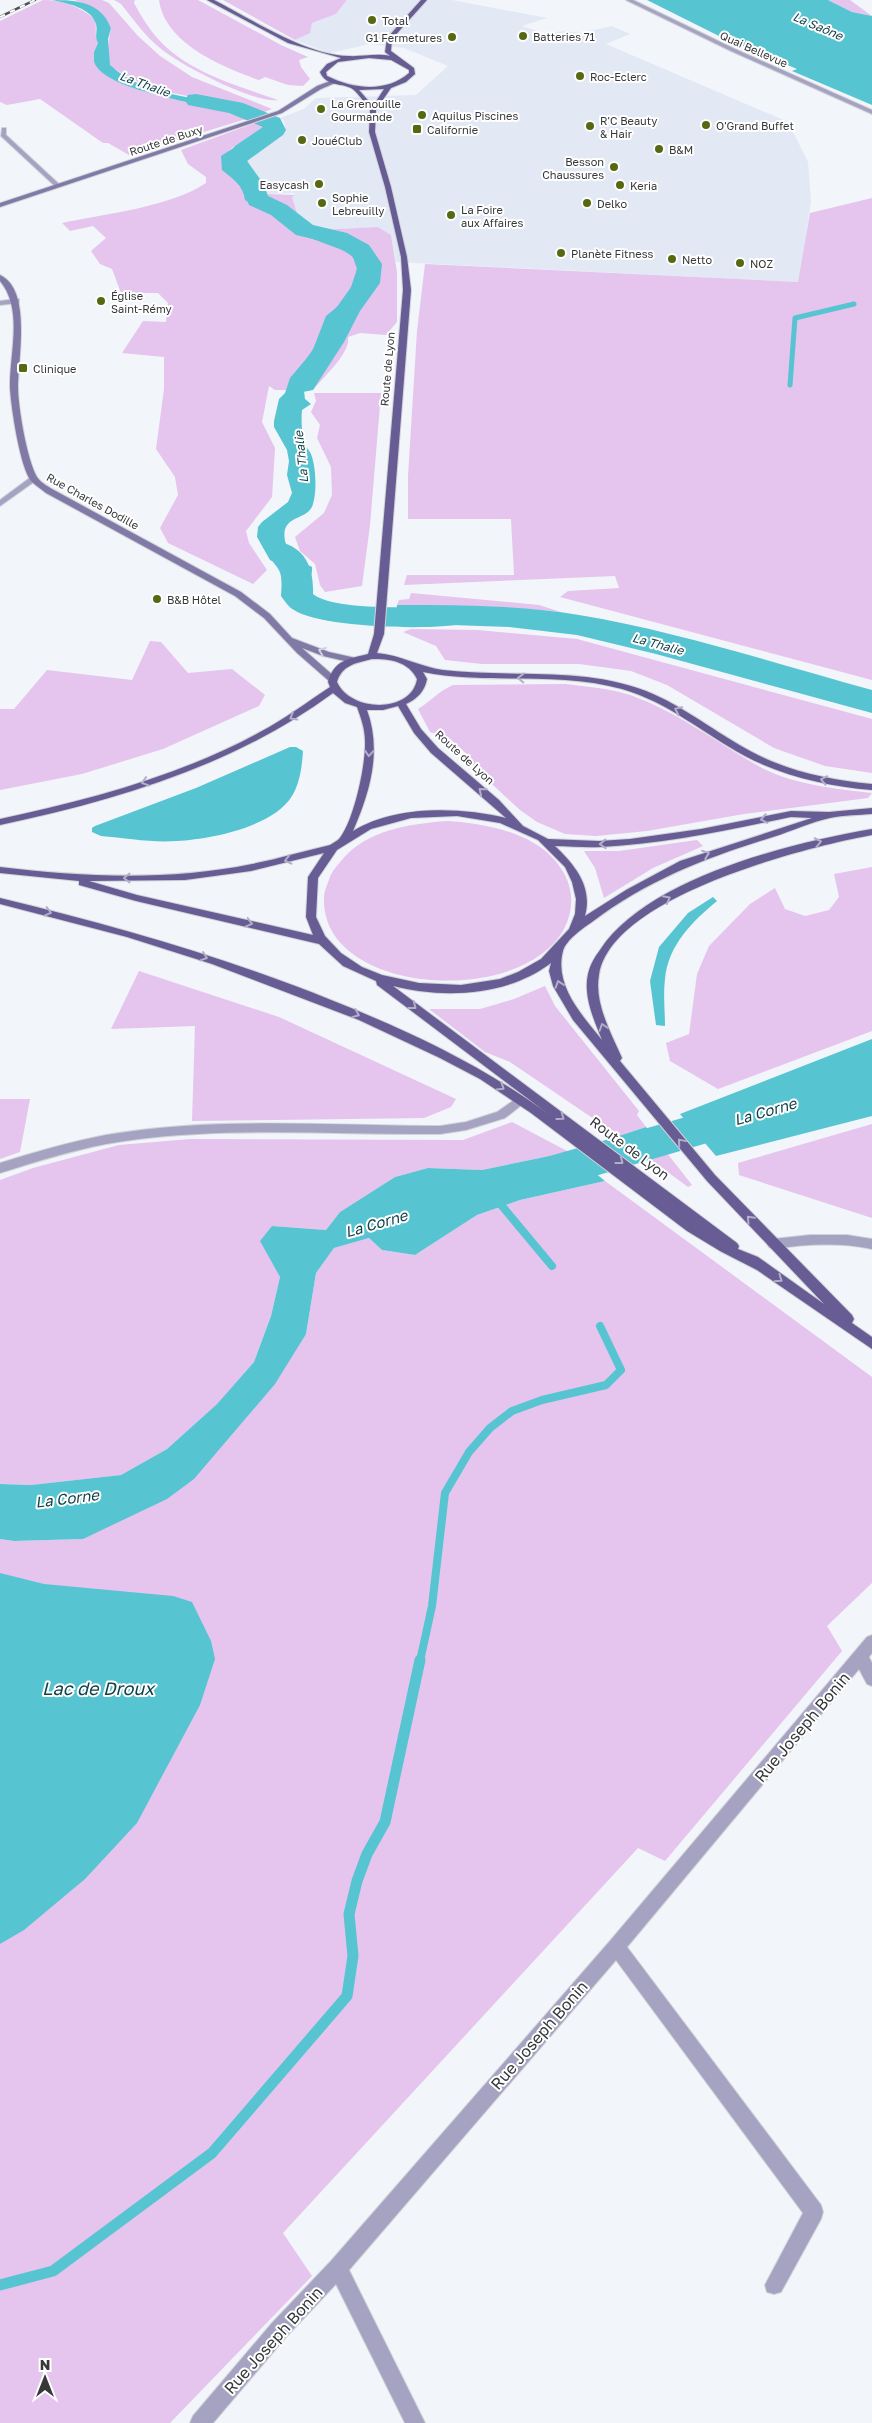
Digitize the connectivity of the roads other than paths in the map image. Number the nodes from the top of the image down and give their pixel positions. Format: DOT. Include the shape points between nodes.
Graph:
graph roads {
  1 [pos="210,0"];
  2 [pos="424,0"];
  3 [pos="629,0"];
  4 [pos="302,48"];
  5 [pos="376,50"];
  6 [pos="361,56"];
  7 [pos="354,57"];
  8 [pos="398,60"];
  9 [pos="323,62"];
  10 [pos="332,82"];
  11 [pos="390,85"];
  12 [pos="354,87"];
  13 [pos="373,110"];
  14 [pos="872,112"];
  15 [pos="4,129"];
  16 [pos="58,186"];
  17 [pos="0,205"];
  18 [pos="0,277"];
  19 [pos="16,301"];
  20 [pos="0,303"];
  21 [pos="34,479"];
  22 [pos="0,504"];
  23 [pos="379,632"];
  24 [pos="291,640"];
  25 [pos="372,656"];
  26 [pos="388,657"];
  27 [pos="353,660"];
  28 [pos="414,667"];
  29 [pos="332,684"];
  30 [pos="401,703"];
  31 [pos="361,706"];
  32 [pos="872,787"];
  33 [pos="872,811"];
  34 [pos="829,814"];
  35 [pos="0,822"];
  36 [pos="518,825"];
  37 [pos="872,832"];
  38 [pos="344,840"];
  39 [pos="548,842"];
  40 [pos="335,847"];
  41 [pos="0,870"];
  42 [pos="66,878"];
  43 [pos="0,902"];
  44 [pos="574,931"];
  45 [pos="323,941"];
  46 [pos="558,951"];
  47 [pos="374,976"];
  48 [pos="622,1072"];
  49 [pos="520,1100"];
  50 [pos="0,1168"];
  51 [pos="773,1244"];
  52 [pos="872,1244"];
  53 [pos="759,1266"];
  54 [pos="871,1343"];
  55 [pos="872,1642"];
  56 [pos="861,1656"];
  57 [pos="872,1679"];
  58 [pos="616,1947"];
  59 [pos="338,2268"];
  60 [pos="774,2285"];
  61 [pos="200,2423"];
  62 [pos="416,2423"];
  1 -- 4 [label="main road"];
  2 -- 8 [label="main road" via="385,45"];
  3 -- 14 [label="street, Quai Bellevue"];
  4 -- 7 [label="main road"];
  4 -- 9 [label="main road"];
  5 -- 6 [label="main road"];
  6 -- 7 [label="main road"];
  6 -- 8 [label="main road"];
  7 -- 9 [label="main road"];
  8 -- 11 [label="main road" via="412,68 412,74 408,79"];
  9 -- 10 [label="main road" via="325,78"];
  10 -- 12 [label="main road"];
  10 -- 16 [label="main road, Route de Buxy" via="319,86 280,112"];
  11 -- 12 [label="main road"];
  11 -- 13 [label="main road"];
  12 -- 13 [label="main road"];
  13 -- 23 [label="main road, Route de Lyon" via="372,132 404,257 407,290"];
  15 -- 16 [label="street" via="3,135"];
  16 -- 17 [label="main road, Route de Buxy"];
  18 -- 19 [label="main road"];
  19 -- 20 [label="street"];
  19 -- 21 [label="main road, Rue Charles Dodille" via="14,390 24,452"];
  21 -- 22 [label="street"];
  21 -- 24 [label="main road, Rue Charles Dodille" via="49,491 225,585 254,605"];
  23 -- 25 [label="main road, Route de Lyon"];
  23 -- 26 [label="main road, Route de Lyon"];
  27 -- 24 [label="main road, Rue Charles Dodille, one-way" via="326,654"];
  24 -- 29 [label="main road, Rue Charles Dodille"];
  25 -- 26 [label="main road"];
  25 -- 27 [label="main road"];
  26 -- 28 [label="main road"];
  27 -- 29 [label="main road" via="339,668"];
  28 -- 30 [label="main road" via="420,673 421,686 410,699"];
  32 -- 28 [label="main road, one-way" via="819,779 765,762 689,715 624,687 581,680 454,674"];
  29 -- 31 [label="main road" via="343,699"];
  29 -- 35 [label="main road, one-way" via="308,708 264,733 174,772 68,806"];
  30 -- 31 [label="main road" via="388,707"];
  36 -- 30 [label="main road, Route de Lyon, one-way" via="427,743"];
  31 -- 38 [label="main road, one-way" via="370,730 366,786"];
  33 -- 34 [label="main road"];
  34 -- 39 [label="main road, one-way" via="791,814 630,842"];
  44 -- 34 [label="main road, one-way" via="634,890 692,860"];
  36 -- 38 [label="main road" via="493,817 440,811 373,825"];
  36 -- 39 [label="main road"];
  48 -- 37 [label="main road, one-way" via="605,1033 593,986 595,965 607,944 630,922 663,900 704,880 799,846"];
  38 -- 40 [label="main road"];
  39 -- 44 [label="main road" via="565,858 576,875 581,893 581,912"];
  40 -- 42 [label="main road, one-way" via="216,874"];
  40 -- 45 [label="main road" via="310,882 308,902 312,922"];
  41 -- 42 [label="main road"];
  42 -- 45 [label="main road, one-way" via="136,898"];
  43 -- 49 [label="main road, one-way" via="136,935 280,984 406,1036 480,1074"];
  44 -- 46 [label="main road"];
  45 -- 47 [label="main road" via="353,967"];
  46 -- 47 [label="main road" via="539,966 515,977 479,986 430,989 400,985"];
  48 -- 46 [label="main road, Route de Lyon, one-way" via="559,986 555,971"];
  47 -- 53 [label="main road, Route de Lyon, one-way"];
  51 -- 48 [label="main road, Route de Lyon, one-way" via="711,1178"];
  49 -- 50 [label="street" via="500,1115 440,1130 224,1130 151,1134 100,1140"];
  49 -- 53 [label="main road" via="711,1242"];
  51 -- 52 [label="street" via="816,1239"];
  51 -- 54 [label="main road, Route de Lyon"];
  53 -- 54 [label="main road, Route de Lyon, one-way"];
  55 -- 56 [label="street, Rue Joseph Bonin"];
  56 -- 57 [label="street"];
  56 -- 58 [label="street, Rue Joseph Bonin"];
  58 -- 59 [label="street, Rue Joseph Bonin"];
  58 -- 60 [label="street" via="814,2212"];
  59 -- 61 [label="street, Rue Joseph Bonin" via="279,2330"];
  59 -- 62 [label="street"];
}
